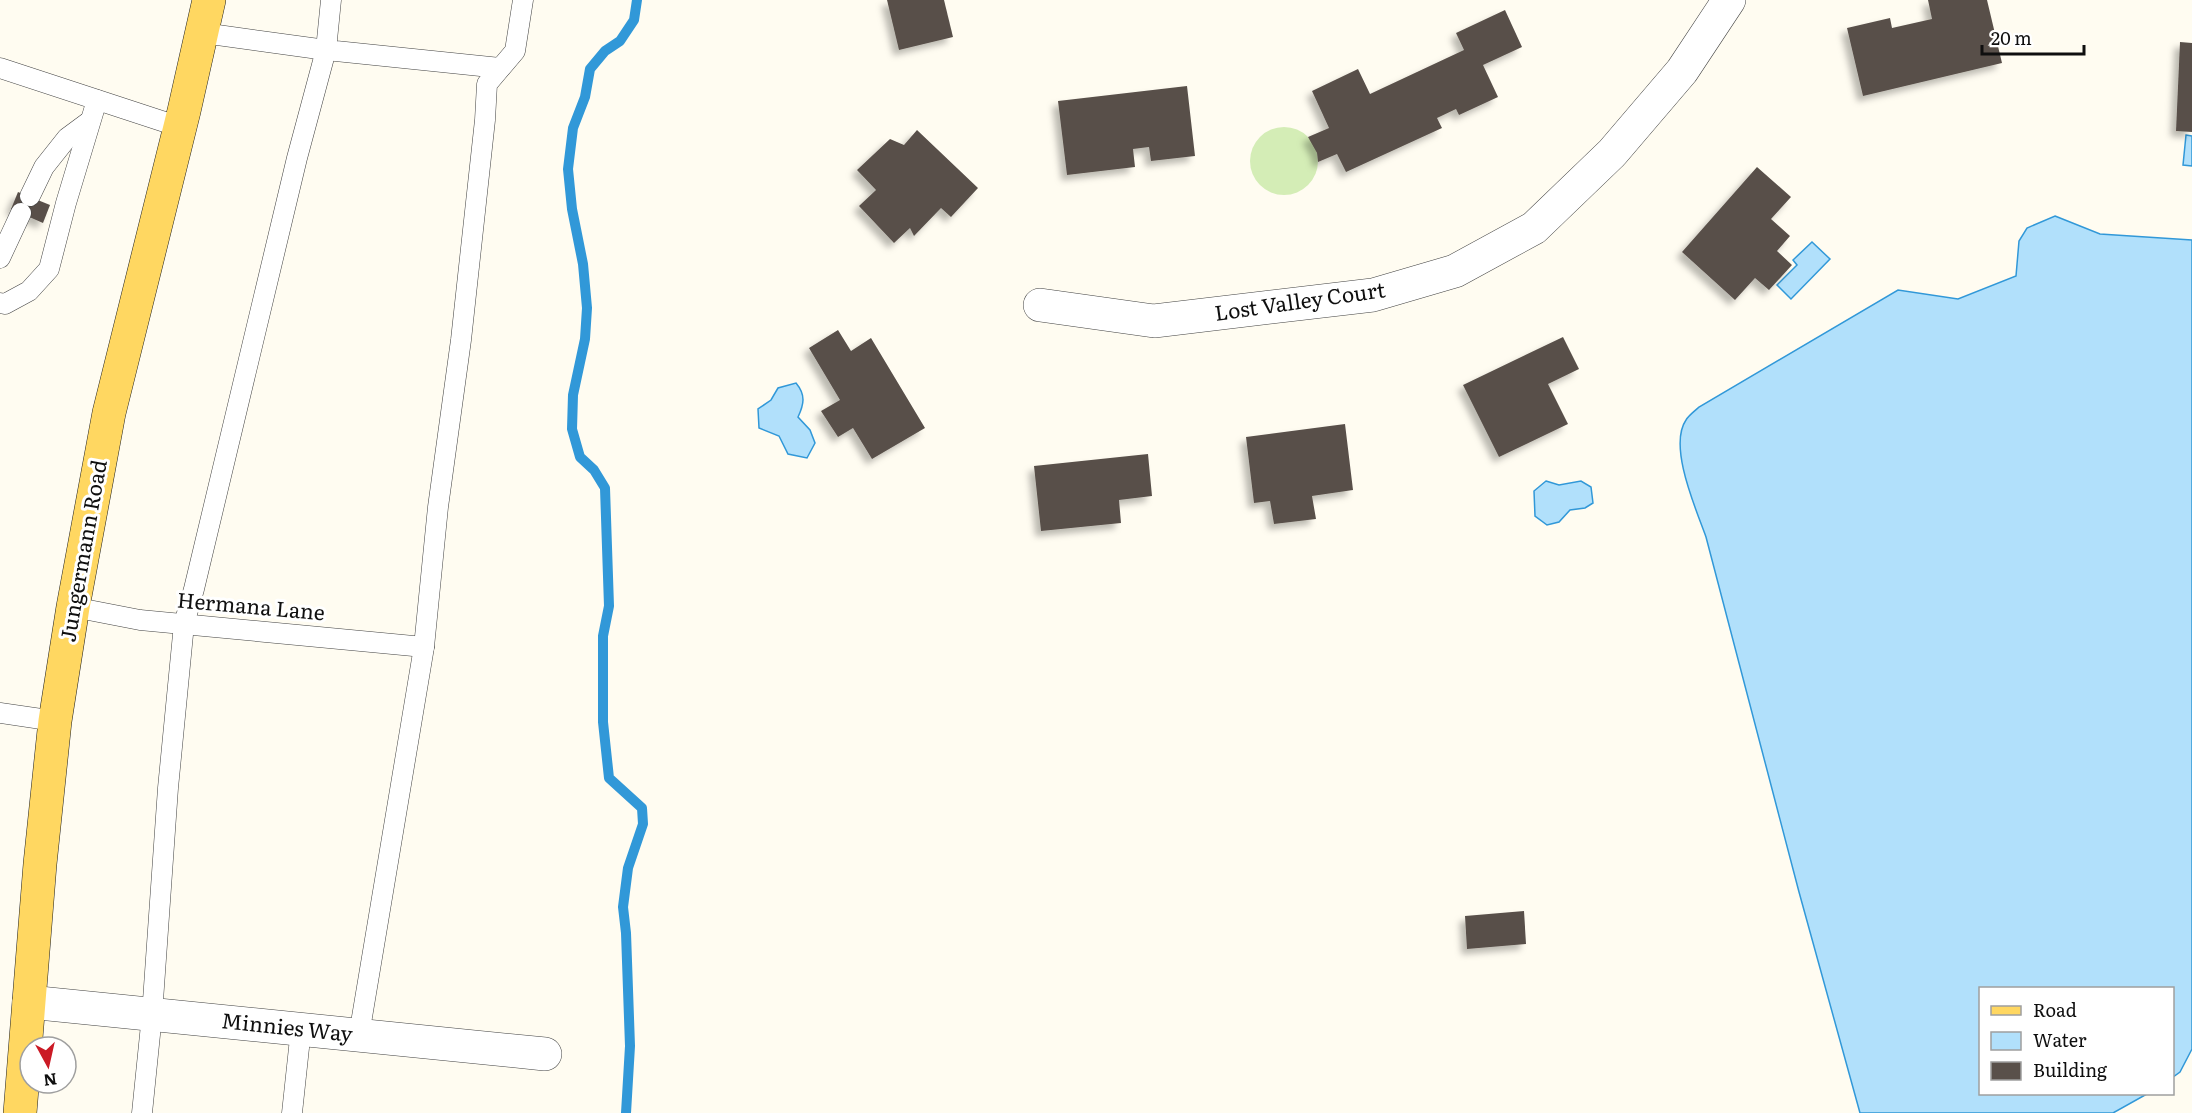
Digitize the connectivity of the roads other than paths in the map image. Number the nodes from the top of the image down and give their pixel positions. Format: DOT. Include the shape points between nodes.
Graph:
graph roads {
  1 [pos="209,0"];
  2 [pos="332,0"];
  3 [pos="523,0"];
  4 [pos="1728,0"];
  5 [pos="202,33"];
  6 [pos="326,50"];
  7 [pos="0,68"];
  8 [pos="500,68"];
  9 [pos="97,100"];
  10 [pos="90,121"];
  11 [pos="180,127"];
  12 [pos="0,258"];
  13 [pos="0,303"];
  14 [pos="1040,305"];
  15 [pos="73,607"];
  16 [pos="184,624"];
  17 [pos="424,647"];
  18 [pos="0,713"];
  19 [pos="55,721"];
  20 [pos="29,1002"];
  21 [pos="152,1015"];
  22 [pos="301,1029"];
  23 [pos="359,1035"];
  24 [pos="545,1054"];
  25 [pos="20,1113"];
  26 [pos="142,1113"];
  27 [pos="292,1113"];
  1 -- 5 [label="main road, Jungermann Road"];
  2 -- 6 [label="lane"];
  3 -- 8 [label="lane" via="515,51"];
  4 -- 14 [label="street, Lost Valley Court" via="1682,71 1612,153 1534,228 1455,271 1373,296 1154,321"];
  5 -- 6 [label="lane"];
  5 -- 11 [label="main road, Jungermann Road"];
  6 -- 8 [label="lane"];
  6 -- 16 [label="lane"];
  7 -- 9 [label="lane"];
  8 -- 17 [label="lane" via="487,84"];
  9 -- 10 [label="lane"];
  9 -- 11 [label="lane"];
  10 -- 12 [label="lane" via="67,138 44,167"];
  10 -- 13 [label="lane" via="49,269 29,291"];
  11 -- 15 [label="main road, Jungermann Road" via="109,413"];
  15 -- 16 [label="lane, Hermana Lane"];
  15 -- 19 [label="main road, Jungermann Road"];
  16 -- 17 [label="lane, Hermana Lane"];
  16 -- 21 [label="lane"];
  17 -- 23 [label="lane"];
  18 -- 19 [label="lane"];
  19 -- 20 [label="main road, Jungermann Road"];
  20 -- 21 [label="street, Minnies Way"];
  20 -- 25 [label="main road, Jungermann Road"];
  21 -- 22 [label="street, Minnies Way"];
  21 -- 26 [label="lane"];
  22 -- 23 [label="street, Minnies Way"];
  22 -- 27 [label="lane"];
  23 -- 24 [label="street, Minnies Way"];
}
